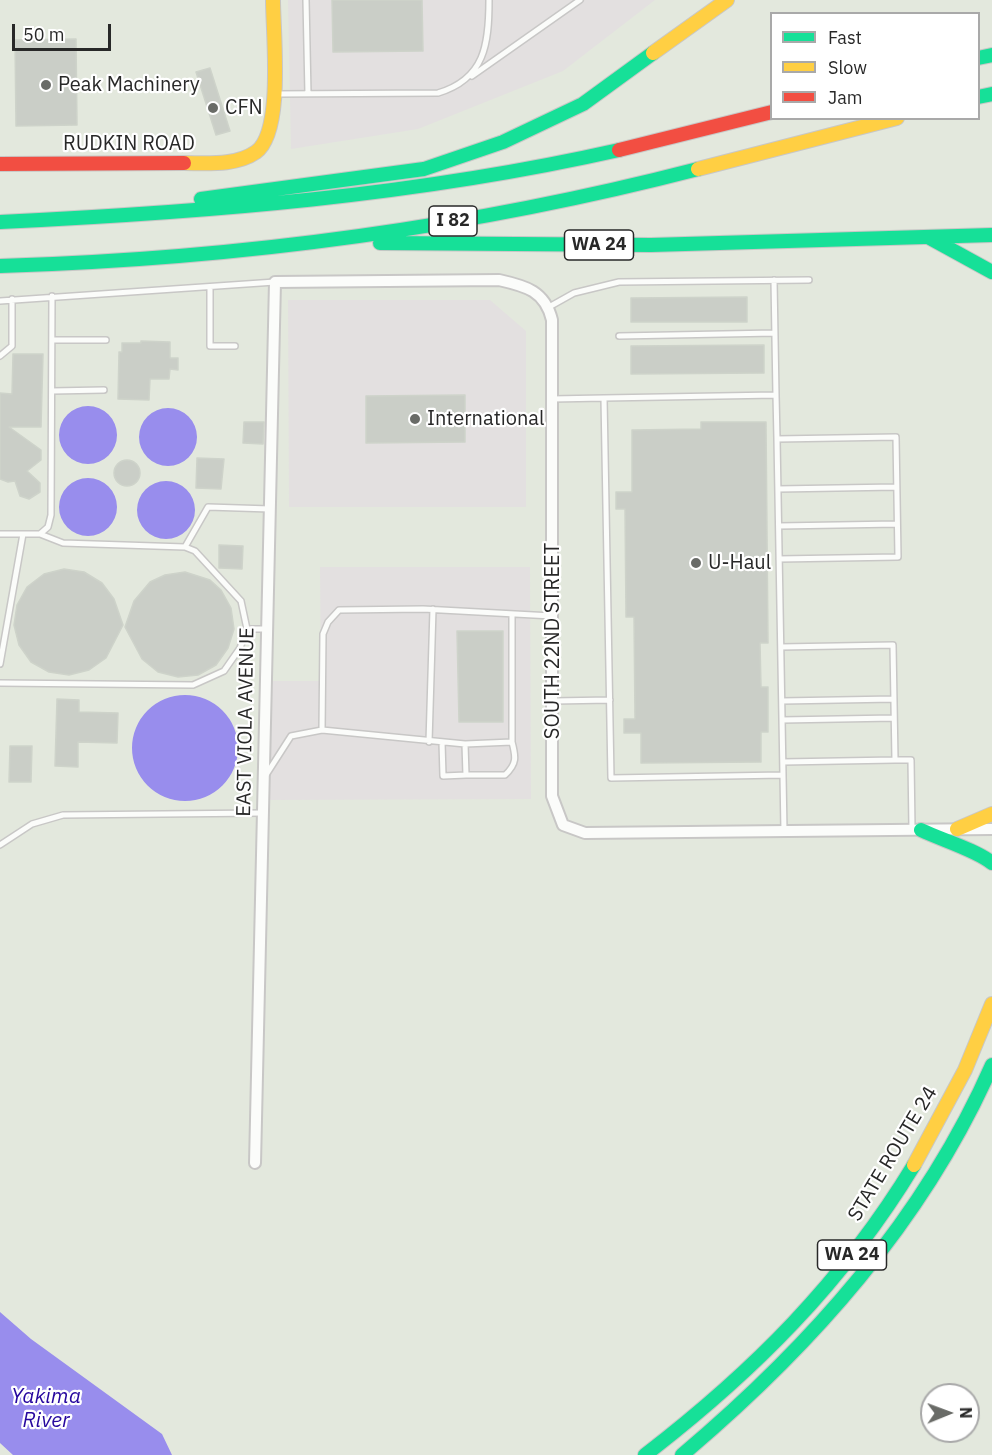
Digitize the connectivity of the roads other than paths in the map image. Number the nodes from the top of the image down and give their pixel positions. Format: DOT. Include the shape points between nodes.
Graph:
graph roads {
  1 [pos="273,0"];
  2 [pos="306,0"];
  3 [pos="489,0"];
  4 [pos="579,0"];
  5 [pos="727,0"];
  6 [pos="471,76"];
  7 [pos="274,94"];
  8 [pos="308,94"];
  9 [pos="770,112"];
  10 [pos="889,120"];
  11 [pos="0,164"];
  12 [pos="0,216"];
  13 [pos="0,222"];
  14 [pos="992,234"];
  15 [pos="926,236"];
  16 [pos="272,248"];
  17 [pos="0,266"];
  18 [pos="992,272"];
  19 [pos="774,280"];
  20 [pos="809,280"];
  21 [pos="275,282"];
  22 [pos="210,286"];
  23 [pos="52,296"];
  24 [pos="12,299"];
  25 [pos="0,301"];
  26 [pos="549,307"];
  27 [pos="775,333"];
  28 [pos="619,336"];
  29 [pos="52,340"];
  30 [pos="106,340"];
  31 [pos="235,346"];
  32 [pos="0,356"];
  33 [pos="104,390"];
  34 [pos="52,391"];
  35 [pos="776,395"];
  36 [pos="604,398"];
  37 [pos="552,399"];
  38 [pos="777,439"];
  39 [pos="896,487"];
  40 [pos="778,489"];
  41 [pos="270,508"];
  42 [pos="897,524"];
  43 [pos="779,526"];
  44 [pos="0,534"];
  45 [pos="23,534"];
  46 [pos="40,534"];
  47 [pos="185,547"];
  48 [pos="779,560"];
  49 [pos="434,609"];
  50 [pos="512,614"];
  51 [pos="553,616"];
  52 [pos="247,629"];
  53 [pos="268,629"];
  54 [pos="781,647"];
  55 [pos="0,664"];
  56 [pos="0,683"];
  57 [pos="894,699"];
  58 [pos="610,700"];
  59 [pos="554,701"];
  60 [pos="782,701"];
  61 [pos="894,718"];
  62 [pos="783,720"];
  63 [pos="322,730"];
  64 [pos="429,742"];
  65 [pos="441,742"];
  66 [pos="512,742"];
  67 [pos="465,744"];
  68 [pos="895,760"];
  69 [pos="783,762"];
  70 [pos="466,775"];
  71 [pos="783,775"];
  72 [pos="265,777"];
  73 [pos="263,813"];
  74 [pos="992,814"];
  75 [pos="957,829"];
  76 [pos="992,829"];
  77 [pos="917,830"];
  78 [pos="784,831"];
  79 [pos="0,845"];
  80 [pos="992,863"];
  81 [pos="992,1004"];
  82 [pos="992,1065"];
  83 [pos="255,1163"];
  84 [pos="645,1455"];
  85 [pos="682,1455"];
  1 -- 7 [label="main road"];
  2 -- 8 [label="lane"];
  3 -- 6 [label="lane" via="486,42"];
  4 -- 6 [label="lane"];
  5 -- 12 [label="main road" via="583,104 504,142 424,169 221,197"];
  6 -- 8 [label="lane" via="438,93"];
  7 -- 8 [label="lane"];
  7 -- 11 [label="main road, RUDKIN ROAD" via="273,130 257,153 244,159"];
  9 -- 13 [label="main road, I 82" via="598,155 470,180 231,211"];
  10 -- 16 [label="main road, I 82" via="594,196"];
  14 -- 15 [label="main road"];
  15 -- 16 [label="main road, WA 24" via="651,245 394,242"];
  15 -- 18 [label="main road"];
  16 -- 17 [label="main road, I 82" via="101,263"];
  19 -- 20 [label="lane"];
  19 -- 26 [label="lane" via="619,282 591,287"];
  19 -- 27 [label="lane"];
  21 -- 22 [label="lane"];
  21 -- 26 [label="street" via="499,280 524,285 538,293"];
  21 -- 41 [label="street, EAST VIOLA AVENUE"];
  22 -- 23 [label="lane"];
  22 -- 31 [label="lane" via="210,346"];
  23 -- 24 [label="lane"];
  23 -- 29 [label="lane"];
  24 -- 25 [label="lane"];
  24 -- 32 [label="lane" via="12,346"];
  26 -- 37 [label="street, SOUTH 22ND STREET"];
  27 -- 28 [label="lane"];
  27 -- 35 [label="lane"];
  29 -- 30 [label="lane"];
  29 -- 34 [label="lane"];
  33 -- 34 [label="lane"];
  34 -- 46 [label="lane" via="53,502 48,527"];
  35 -- 36 [label="lane"];
  35 -- 38 [label="lane"];
  36 -- 37 [label="lane"];
  36 -- 58 [label="lane"];
  37 -- 51 [label="street, SOUTH 22ND STREET"];
  38 -- 39 [label="lane" via="896,437"];
  38 -- 40 [label="lane"];
  39 -- 40 [label="lane"];
  39 -- 42 [label="lane"];
  40 -- 43 [label="lane"];
  41 -- 47 [label="lane" via="208,507"];
  41 -- 53 [label="street, EAST VIOLA AVENUE"];
  42 -- 43 [label="lane"];
  42 -- 48 [label="lane" via="898,557"];
  43 -- 48 [label="lane"];
  44 -- 45 [label="lane"];
  45 -- 46 [label="lane"];
  45 -- 55 [label="lane"];
  46 -- 47 [label="lane" via="63,543"];
  47 -- 52 [label="lane" via="195,551 241,601"];
  48 -- 54 [label="lane"];
  49 -- 50 [label="lane"];
  49 -- 63 [label="lane" via="339,609 323,634"];
  49 -- 64 [label="lane"];
  50 -- 51 [label="lane"];
  50 -- 66 [label="lane"];
  51 -- 59 [label="street, SOUTH 22ND STREET"];
  52 -- 53 [label="lane"];
  52 -- 56 [label="lane" via="224,671 193,685"];
  53 -- 72 [label="street, EAST VIOLA AVENUE"];
  54 -- 57 [label="lane" via="893,645"];
  54 -- 60 [label="lane"];
  57 -- 60 [label="lane"];
  57 -- 61 [label="lane"];
  58 -- 59 [label="lane"];
  58 -- 71 [label="lane" via="611,778"];
  59 -- 78 [label="street, SOUTH 22ND STREET" via="552,796 563,825 573,831"];
  60 -- 62 [label="lane"];
  61 -- 62 [label="lane"];
  61 -- 68 [label="lane"];
  62 -- 69 [label="lane"];
  63 -- 64 [label="lane"];
  63 -- 72 [label="lane" via="291,736"];
  64 -- 65 [label="lane"];
  65 -- 67 [label="lane"];
  65 -- 70 [label="lane" via="443,776"];
  66 -- 67 [label="lane"];
  66 -- 70 [label="lane" via="516,757 505,776"];
  67 -- 70 [label="lane"];
  68 -- 69 [label="lane"];
  68 -- 77 [label="lane" via="911,760"];
  69 -- 71 [label="lane"];
  71 -- 78 [label="lane"];
  72 -- 73 [label="street, EAST VIOLA AVENUE"];
  73 -- 79 [label="lane" via="63,815 32,824"];
  73 -- 83 [label="street, EAST VIOLA AVENUE"];
  74 -- 75 [label="main road"];
  75 -- 76 [label="street, SOUTH 22ND STREET"];
  75 -- 77 [label="street, SOUTH 22ND STREET"];
  77 -- 78 [label="street, SOUTH 22ND STREET"];
  77 -- 80 [label="main road"];
  81 -- 84 [label="main road, STATE ROUTE 24 / WA 24" via="934,1133 865,1238 759,1359 705,1409"];
  82 -- 85 [label="main road, WA 24" via="916,1204 834,1314 784,1366"];
}
